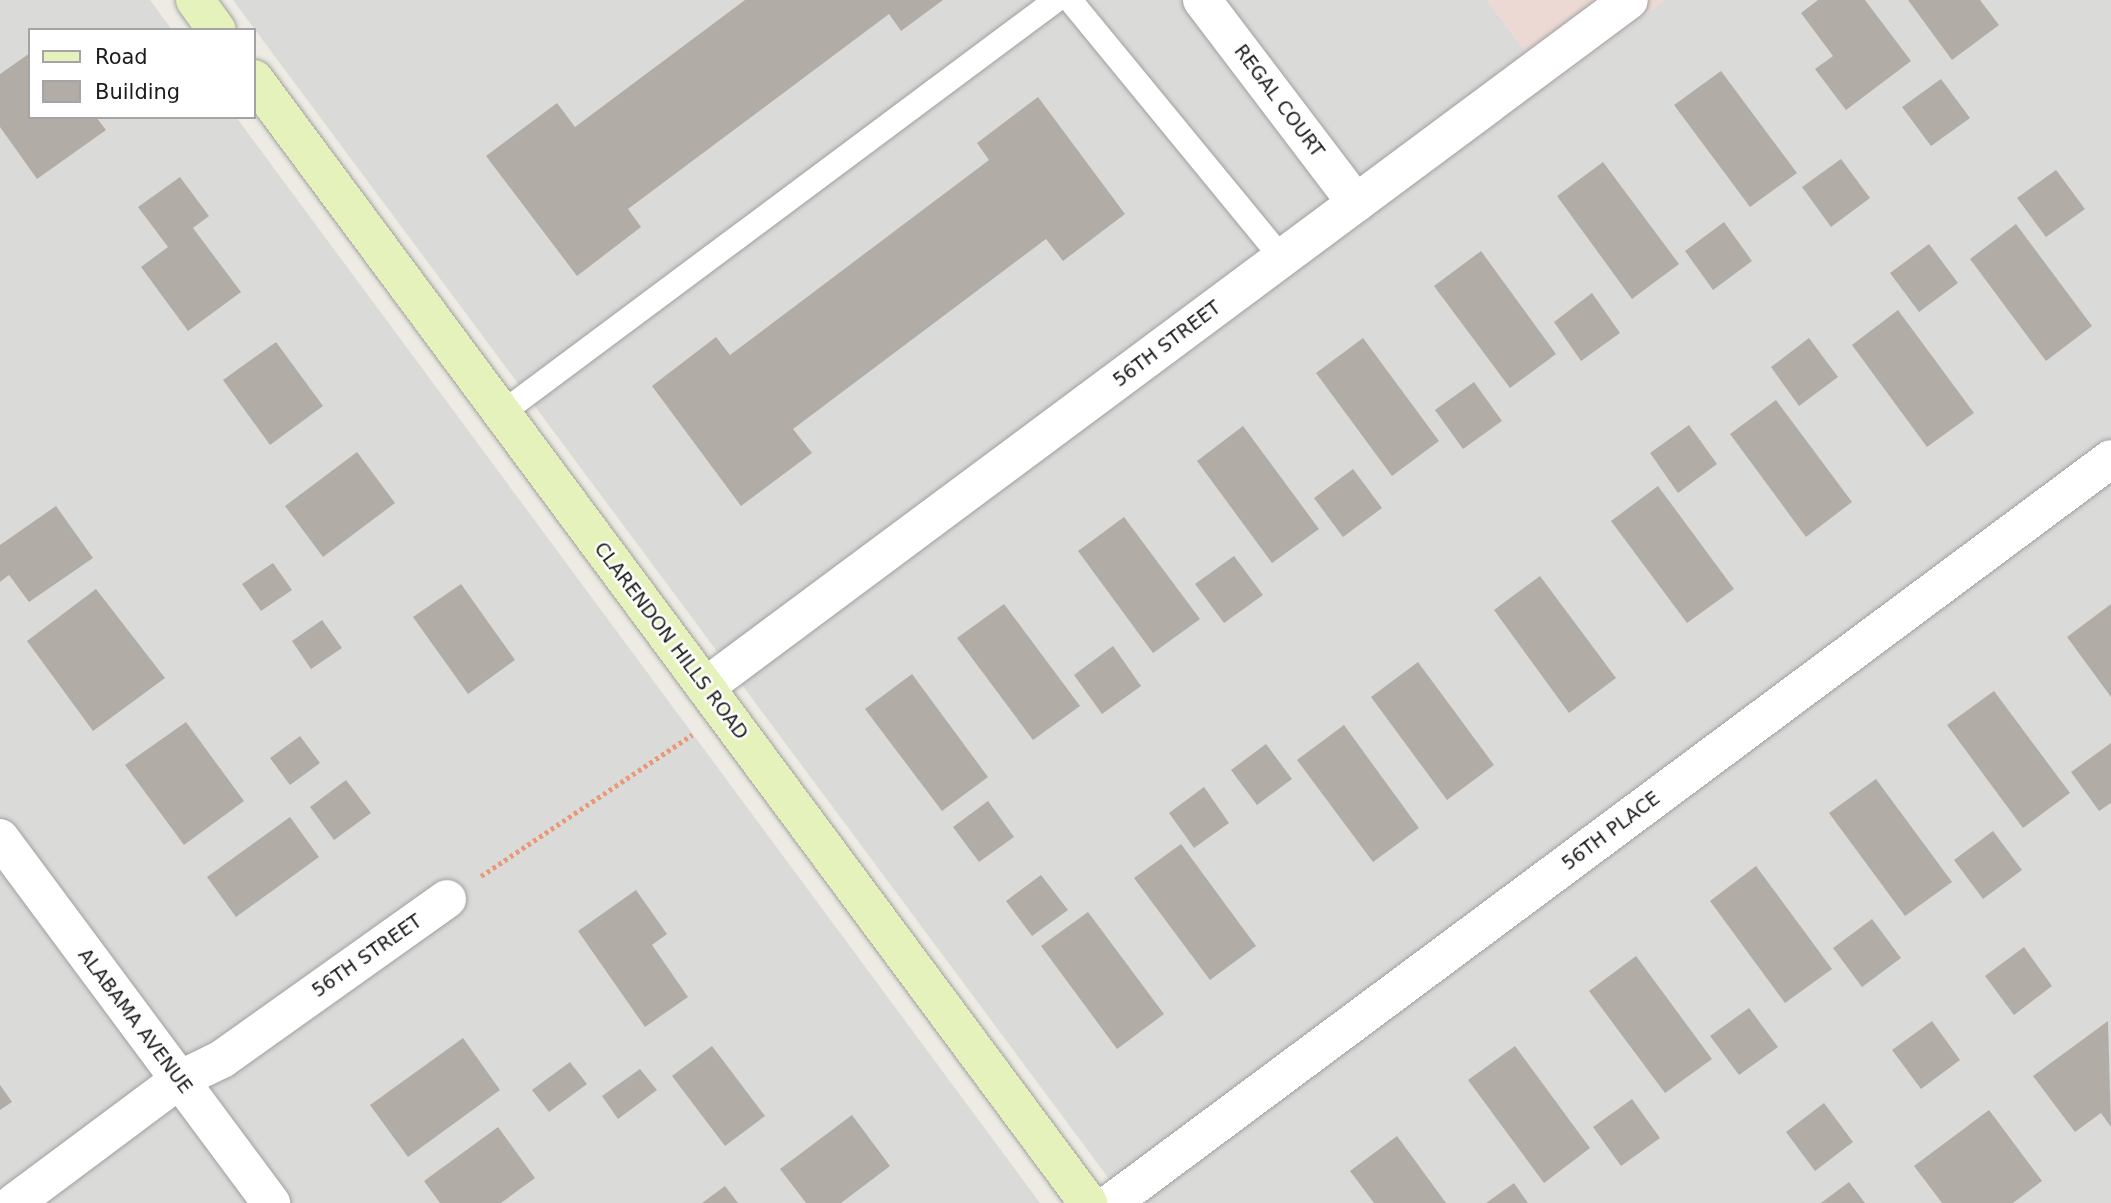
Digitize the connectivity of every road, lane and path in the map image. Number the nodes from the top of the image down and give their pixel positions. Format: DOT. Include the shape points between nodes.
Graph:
graph roads {
  1 [pos="195,0"];
  2 [pos="1056,0"];
  3 [pos="1070,0"];
  4 [pos="1202,0"];
  5 [pos="1629,0"];
  6 [pos="216,28"];
  7 [pos="256,82"];
  8 [pos="1356,203"];
  9 [pos="1282,258"];
  10 [pos="502,413"];
  11 [pos="2111,459"];
  12 [pos="715,700"];
  13 [pos="0,838"];
  14 [pos="447,899"];
  15 [pos="179,1080"];
  16 [pos="13,1203"];
  17 [pos="271,1203"];
  18 [pos="1088,1203"];
  19 [pos="1111,1203"];
  1 -- 6 [label="street"];
  2 -- 10 [label="lane"];
  3 -- 9 [label="lane"];
  4 -- 8 [label="street, REGAL COURT"];
  5 -- 8 [label="street, 56TH STREET"];
  7 -- 10 [label="street, CLARENDON HILLS ROAD"];
  8 -- 9 [label="street, 56TH STREET"];
  9 -- 12 [label="street, 56TH STREET"];
  10 -- 12 [label="street, CLARENDON HILLS ROAD"];
  11 -- 19 [label="street, 56TH PLACE"];
  12 -- 14 [label="path"];
  12 -- 18 [label="street, CLARENDON HILLS ROAD"];
  13 -- 15 [label="street, ALABAMA AVENUE"];
  14 -- 15 [label="street, 56TH STREET" via="222,1059"];
  15 -- 16 [label="street, 56TH STREET"];
  15 -- 17 [label="street, ALABAMA AVENUE"];
}
